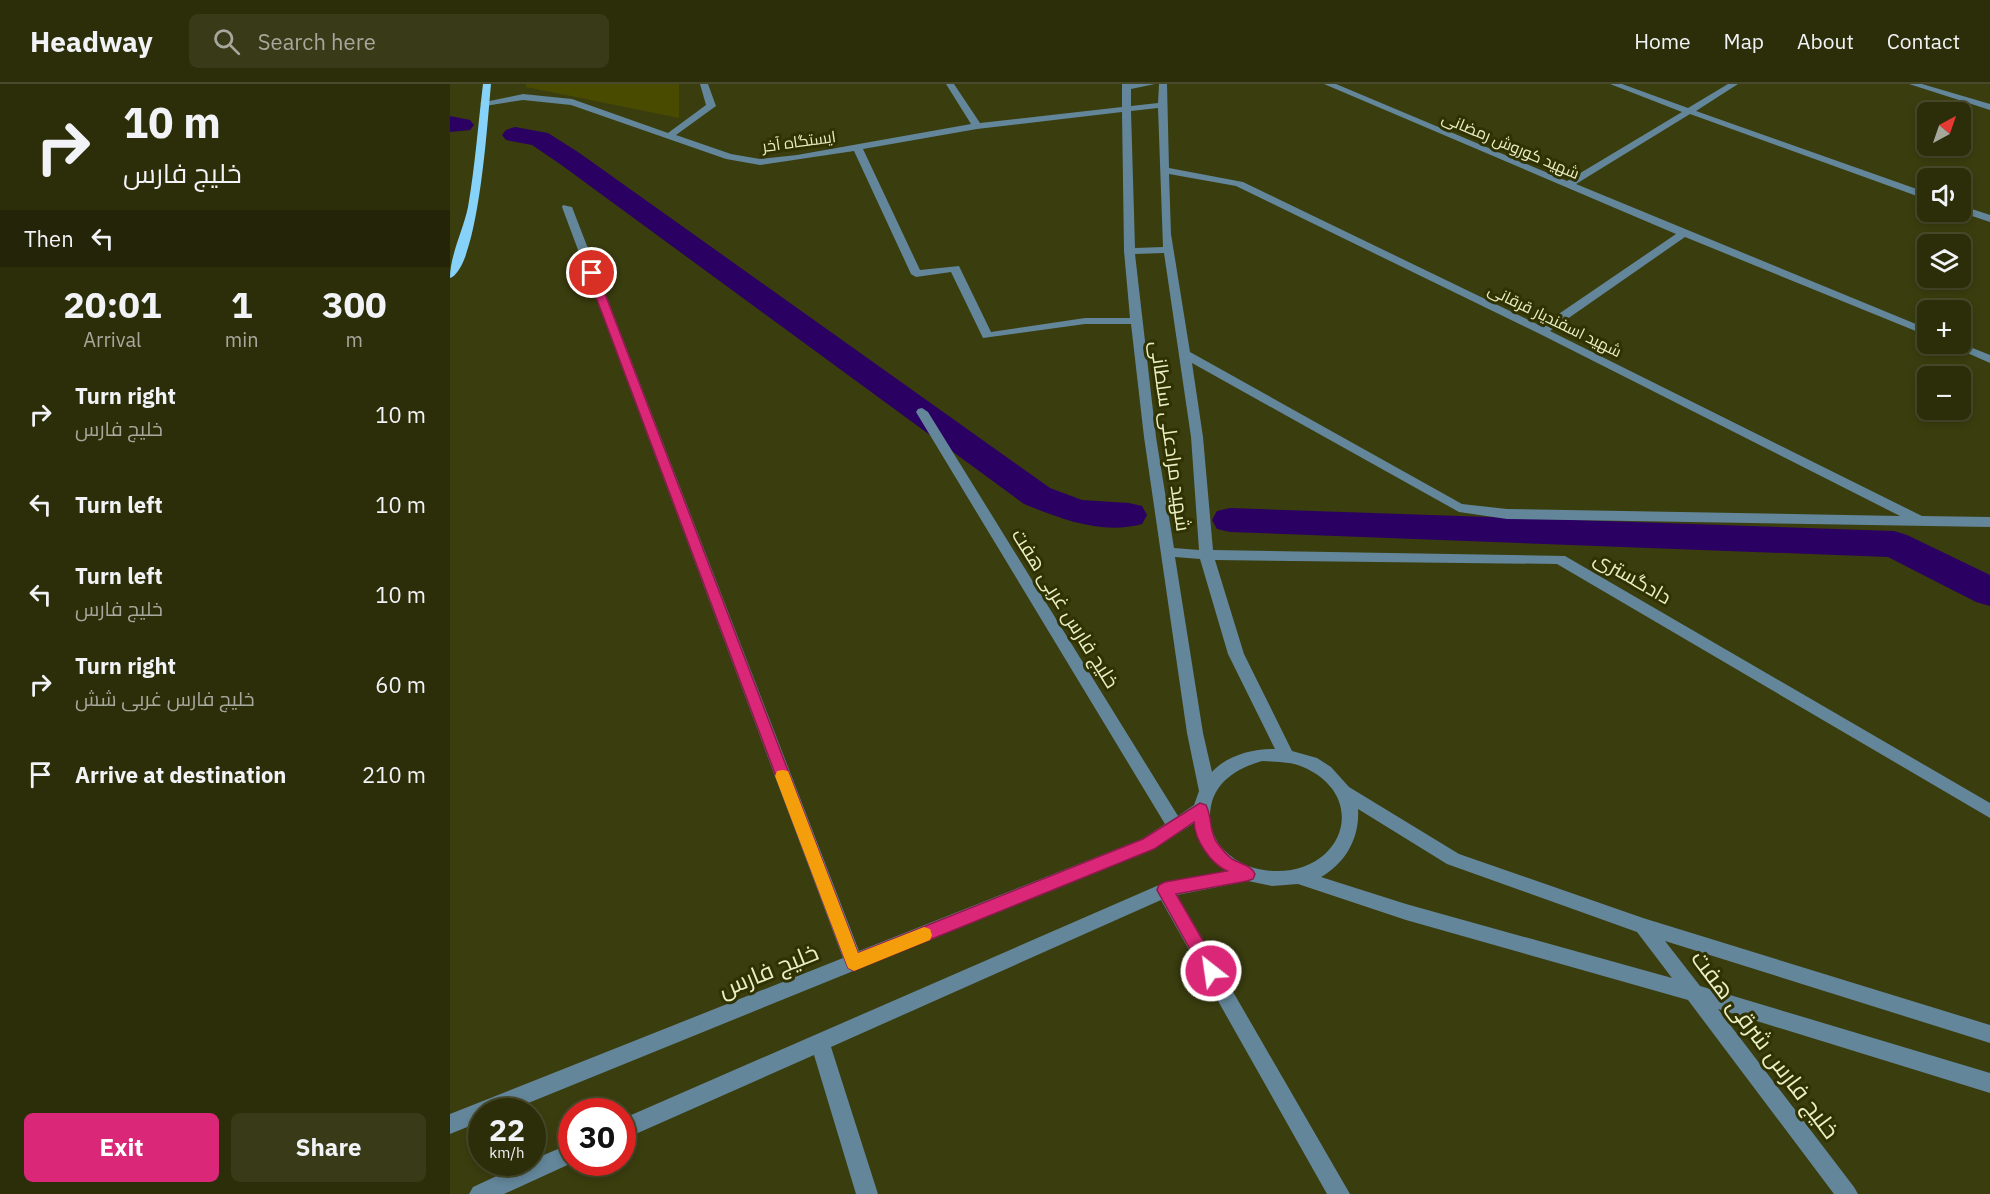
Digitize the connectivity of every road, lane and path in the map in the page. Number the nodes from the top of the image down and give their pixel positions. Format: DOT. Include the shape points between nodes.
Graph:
graph roads {
  1 [pos="487,84"];
  2 [pos="705,84"];
  3 [pos="950,84"];
  4 [pos="1151,84"];
  5 [pos="1163,84"];
  6 [pos="1328,84"];
  7 [pos="1614,84"];
  8 [pos="1734,84"];
  9 [pos="1912,84"];
  10 [pos="1126,85"];
  11 [pos="485,103"];
  12 [pos="1162,105"];
  13 [pos="1990,107"];
  14 [pos="1125,108"];
  15 [pos="1688,111"];
  16 [pos="977,126"];
  17 [pos="671,135"];
  18 [pos="857,147"];
  19 [pos="1165,170"];
  20 [pos="1567,185"];
  21 [pos="1917,193"];
  22 [pos="567,207"];
  23 [pos="1971,212"];
  24 [pos="1990,219"];
  25 [pos="1684,233"];
  26 [pos="1130,250"];
  27 [pos="1168,250"];
  28 [pos="450,275"];
  29 [pos="1136,321"];
  30 [pos="1917,328"];
  31 [pos="1542,331"];
  32 [pos="1971,351"];
  33 [pos="1185,354"];
  34 [pos="1990,359"];
  35 [pos="922,412"];
  36 [pos="1923,522"];
  37 [pos="1990,522"];
  38 [pos="1168,552"];
  39 [pos="1206,555"];
  40 [pos="1286,755"];
  41 [pos="1207,789"];
  42 [pos="1344,792"];
  43 [pos="1200,810"];
  44 [pos="1990,811"];
  45 [pos="1175,826"];
  46 [pos="1247,874"];
  47 [pos="1299,877"];
  48 [pos="1165,890"];
  49 [pos="1643,926"];
  50 [pos="854,963"];
  51 [pos="1697,994"];
  52 [pos="1990,1034"];
  53 [pos="820,1042"];
  54 [pos="1990,1083"];
  55 [pos="450,1124"];
  56 [pos="636,1124"];
  57 [pos="558,1159"];
  58 [pos="480,1194"];
  59 [pos="867,1194"];
  60 [pos="1339,1194"];
  61 [pos="1847,1194"];
  1 -- 11 [label="main road"];
  2 -- 17 [label="street" via="711,106"];
  3 -- 16 [label="street"];
  4 -- 10 [label="street"];
  5 -- 12 [label="street, شهید مرادعلی سلطانی"];
  6 -- 20 [label="street, شهید کوروش رمضانی"];
  7 -- 15 [label="street"];
  8 -- 15 [label="street"];
  9 -- 13 [label="street"];
  10 -- 14 [label="street, شهید مرادعلی سلطانی"];
  11 -- 17 [label="street, ایستگاه آخر" via="523,97 572,102"];
  11 -- 28 [label="main road" via="475,194 458,262"];
  12 -- 14 [label="street, ایستگاه آخر"];
  12 -- 19 [label="street, شهید مرادعلی سلطانی"];
  14 -- 16 [label="street, ایستگاه آخر"];
  14 -- 26 [label="street, شهید مرادعلی سلطانی"];
  15 -- 20 [label="street"];
  15 -- 21 [label="street"];
  16 -- 18 [label="street, ایستگاه آخر"];
  17 -- 18 [label="street, ایستگاه آخر" via="729,157 760,162"];
  18 -- 29 [label="street" via="916,274 955,268 987,336 1085,321"];
  19 -- 27 [label="street, شهید مرادعلی سلطانی"];
  19 -- 31 [label="street, شهید اسفندیار قرقانی" via="1239,184"];
  20 -- 25 [label="street, شهید کوروش رمضانی"];
  22 -- 50 [label="street"];
  23 -- 24 [label="street"];
  25 -- 30 [label="street, شهید کوروش رمضانی"];
  25 -- 31 [label="street"];
  26 -- 27 [label="street"];
  26 -- 29 [label="street, شهید مرادعلی سلطانی"];
  27 -- 33 [label="street, شهید مرادعلی سلطانی"];
  29 -- 38 [label="street, شهید مرادعلی سلطانی"];
  31 -- 36 [label="street, شهید اسفندیار قرقانی"];
  32 -- 34 [label="street"];
  33 -- 36 [label="street" via="1459,508 1507,514"];
  33 -- 39 [label="street, شهید مرادعلی سلطانی" via="1197,437"];
  35 -- 45 [label="street, خلیج فارس غربی هفت"];
  36 -- 37 [label="street"];
  38 -- 39 [label="street, دادگستری"];
  38 -- 41 [label="street, شهید مرادعلی سلطانی"];
  39 -- 40 [label="street, شهید مرادعلی سلطانی" via="1236,654"];
  39 -- 44 [label="street, دادگستری" via="1560,559"];
  40 -- 41 [label="street" via="1262,755 1239,761 1220,773"];
  40 -- 42 [label="street" via="1310,762 1330,774"];
  41 -- 43 [label="street"];
  42 -- 47 [label="street" via="1351,811 1350,832 1340,852 1323,867"];
  42 -- 49 [label="street" via="1453,859"];
  43 -- 45 [label="street, خلیج فارس"];
  43 -- 46 [label="street" via="1202,829 1211,848"];
  45 -- 50 [label="street, خلیج فارس" via="1148,844"];
  46 -- 47 [label="street" via="1273,880"];
  46 -- 48 [label="street"];
  47 -- 51 [label="street" via="1406,912"];
  48 -- 53 [label="street"];
  48 -- 60 [label="street"];
  49 -- 51 [label="street, خلیج فارس شرقی هفت"];
  49 -- 52 [label="street"];
  50 -- 55 [label="street, خلیج فارس"];
  51 -- 54 [label="street"];
  51 -- 61 [label="street, خلیج فارس شرقی هفت"];
  53 -- 56 [label="street"];
  53 -- 59 [label="street"];
  57 -- 58 [label="street"];
}
